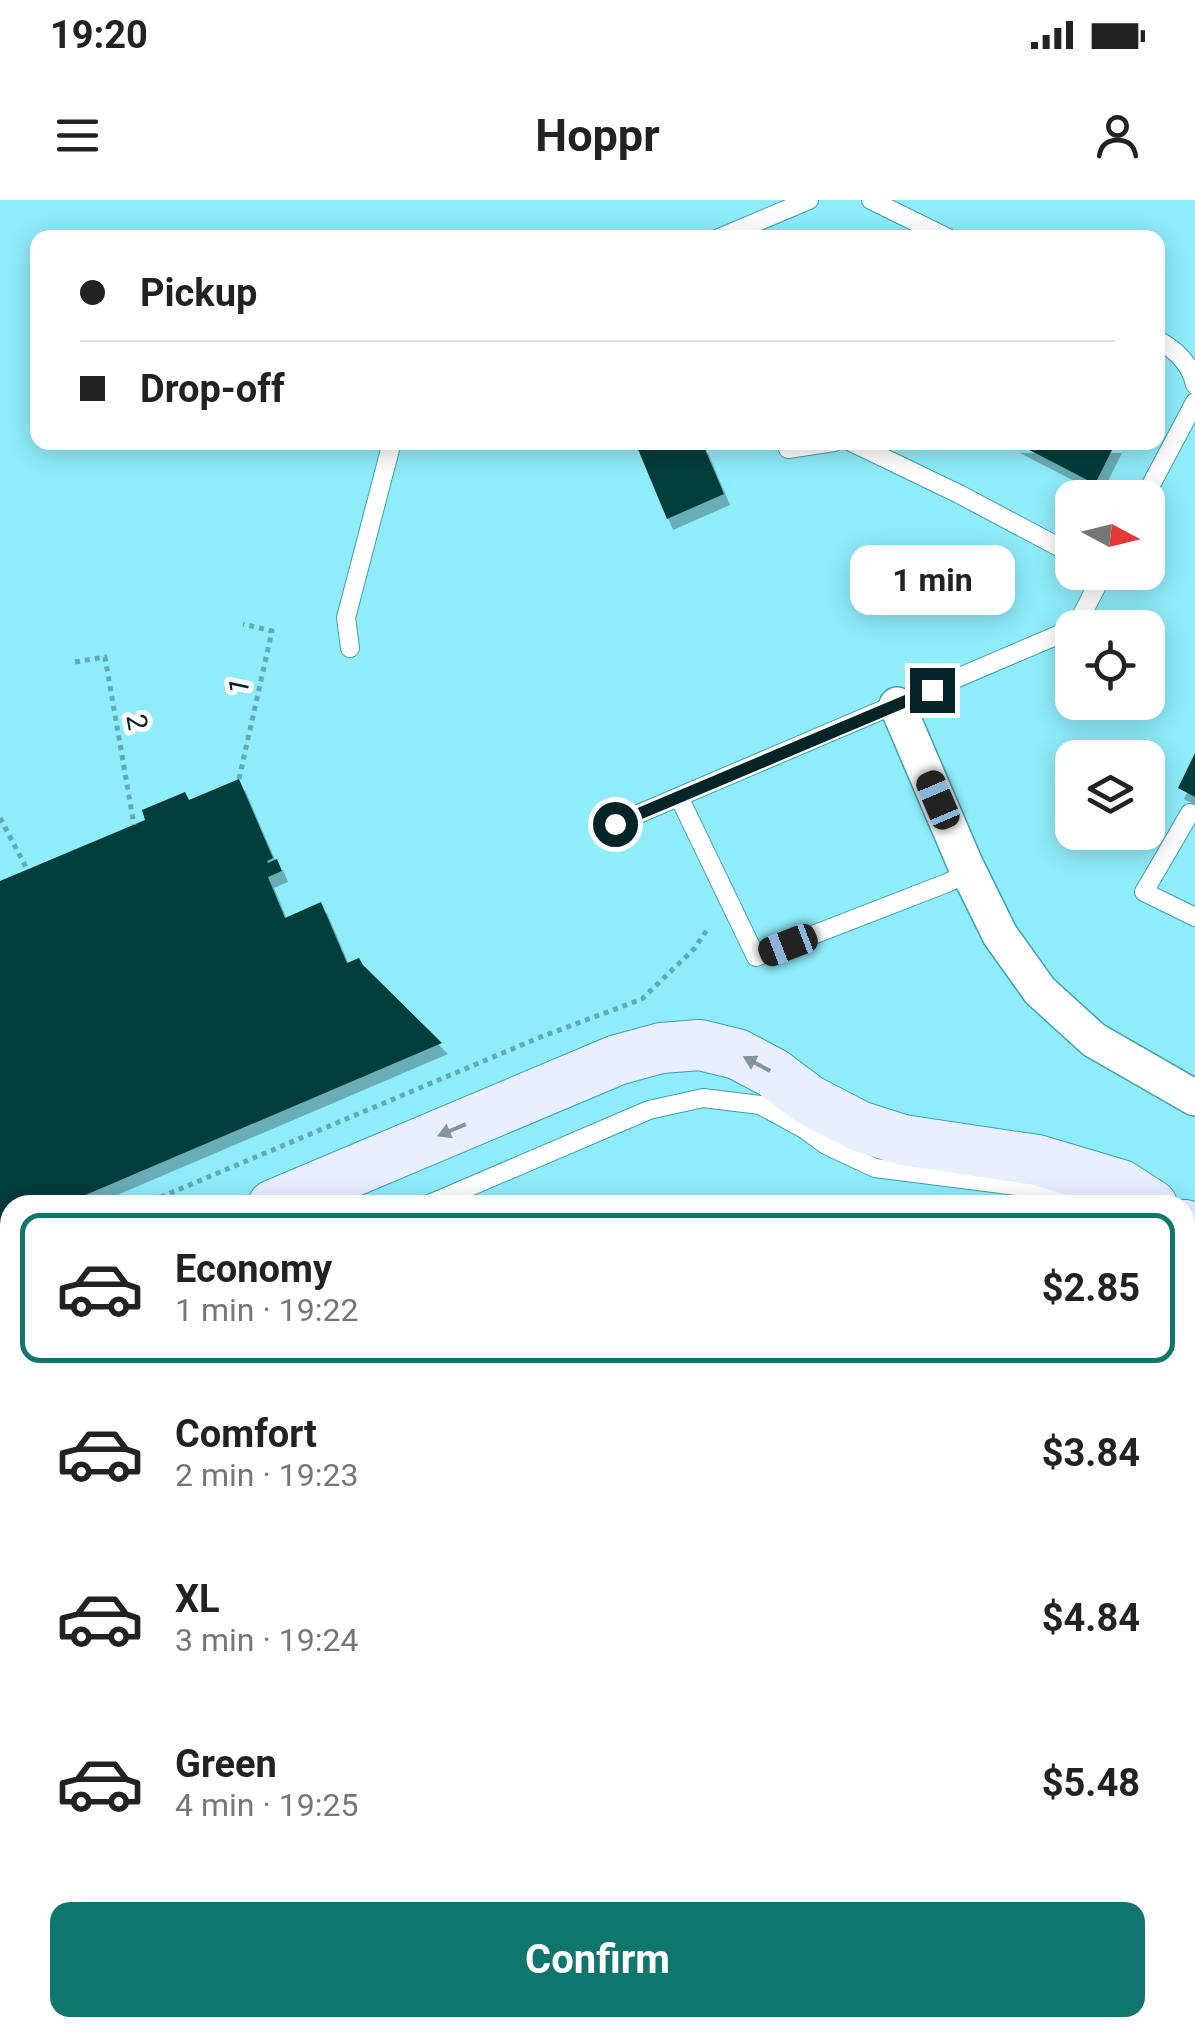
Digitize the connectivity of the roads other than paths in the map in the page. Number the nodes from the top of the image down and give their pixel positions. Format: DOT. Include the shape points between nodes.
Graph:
graph roads {
  1 [pos="810,200"];
  2 [pos="871,200"];
  3 [pos="738,230"];
  4 [pos="932,230"];
  5 [pos="1165,344"];
  6 [pos="1195,385"];
  7 [pos="1195,402"];
  8 [pos="390,450"];
  9 [pos="867,450"];
  10 [pos="1154,480"];
  11 [pos="1055,545"];
  12 [pos="1055,636"];
  13 [pos="350,648"];
  14 [pos="897,705"];
  15 [pos="678,797"];
  16 [pos="1190,813"];
  17 [pos="615,824"];
  18 [pos="970,872"];
  19 [pos="1195,918"];
  20 [pos="1195,1098"];
  21 [pos="297,1195"];
  22 [pos="451,1195"];
  23 [pos="1086,1195"];
  24 [pos="1136,1195"];
  1 -- 3 [label="lane"];
  2 -- 4 [label="lane"];
  5 -- 6 [label="lane" via="1192,371"];
  7 -- 10 [label="lane"];
  8 -- 13 [label="lane" via="346,618"];
  9 -- 11 [label="lane"];
  12 -- 14 [label="lane"];
  14 -- 15 [label="lane"];
  14 -- 18 [label="street"];
  15 -- 17 [label="lane"];
  15 -- 18 [label="lane" via="756,957"];
  16 -- 19 [label="lane" via="1144,892"];
  18 -- 20 [label="street" via="1000,935 1040,991 1094,1040"];
  24 -- 21 [label="main road, one-way" via="1037,1160 903,1140 859,1126 738,1054 700,1045 617,1060"];
  22 -- 23 [label="lane" via="649,1110 702,1098 760,1104 875,1168"];
}
